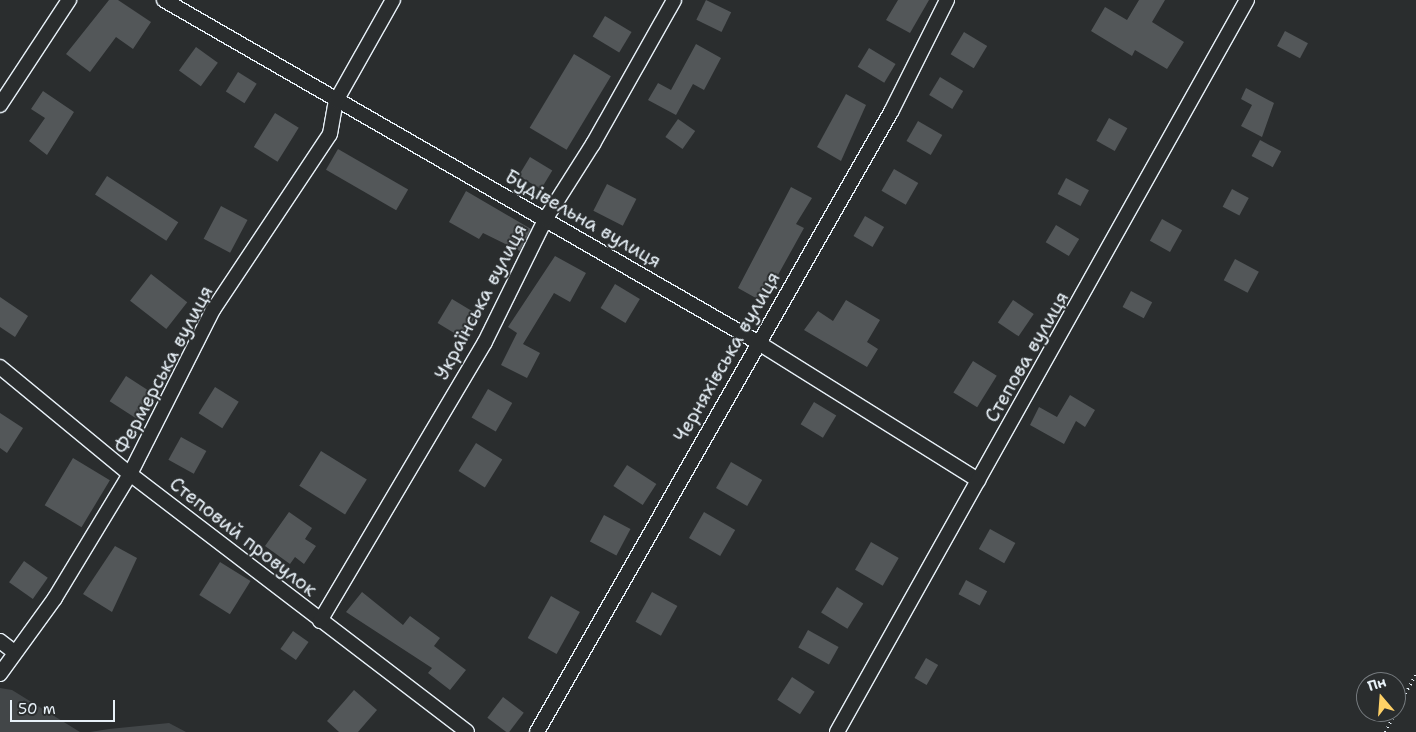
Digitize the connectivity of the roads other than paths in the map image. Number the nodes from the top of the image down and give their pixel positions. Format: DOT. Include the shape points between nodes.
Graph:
graph roads {
  1 [pos="69,0"];
  2 [pos="164,0"];
  3 [pos="393,0"];
  4 [pos="674,0"];
  5 [pos="947,0"];
  6 [pos="1235,0"];
  7 [pos="1247,0"];
  8 [pos="1234,25"];
  9 [pos="336,101"];
  10 [pos="0,105"];
  11 [pos="546,218"];
  12 [pos="757,342"];
  13 [pos="0,367"];
  14 [pos="130,474"];
  15 [pos="978,480"];
  16 [pos="320,621"];
  17 [pos="0,640"];
  18 [pos="14,652"];
  19 [pos="0,674"];
  20 [pos="467,732"];
  21 [pos="536,732"];
  22 [pos="837,732"];
  1 -- 10 [label="street"];
  2 -- 9 [label="street, Будівельна вулиця"];
  3 -- 9 [label="street, Фермерська вулиця"];
  4 -- 11 [label="street, Українська вулиця" via="593,144"];
  5 -- 12 [label="street, Черняхівська вулиця" via="891,112"];
  6 -- 8 [label="street"];
  7 -- 8 [label="street, Степова вулиця"];
  8 -- 15 [label="street, Степова вулиця"];
  9 -- 11 [label="street, Будівельна вулиця"];
  9 -- 14 [label="street, Фермерська вулиця" via="330,134 213,310"];
  11 -- 12 [label="street, Будівельна вулиця"];
  11 -- 16 [label="street, Українська вулиця" via="485,342"];
  12 -- 15 [label="street, Будівельна вулиця"];
  12 -- 21 [label="street, Черняхівська вулиця"];
  13 -- 14 [label="street, Степовий провулок"];
  14 -- 16 [label="street, Степовий провулок"];
  14 -- 18 [label="street, Фермерська вулиця" via="55,598"];
  15 -- 22 [label="street, Степова вулиця"];
  16 -- 20 [label="street, Степовий провулок"];
  17 -- 18 [label="street"];
  18 -- 19 [label="street, Фермерська вулиця"];
}
